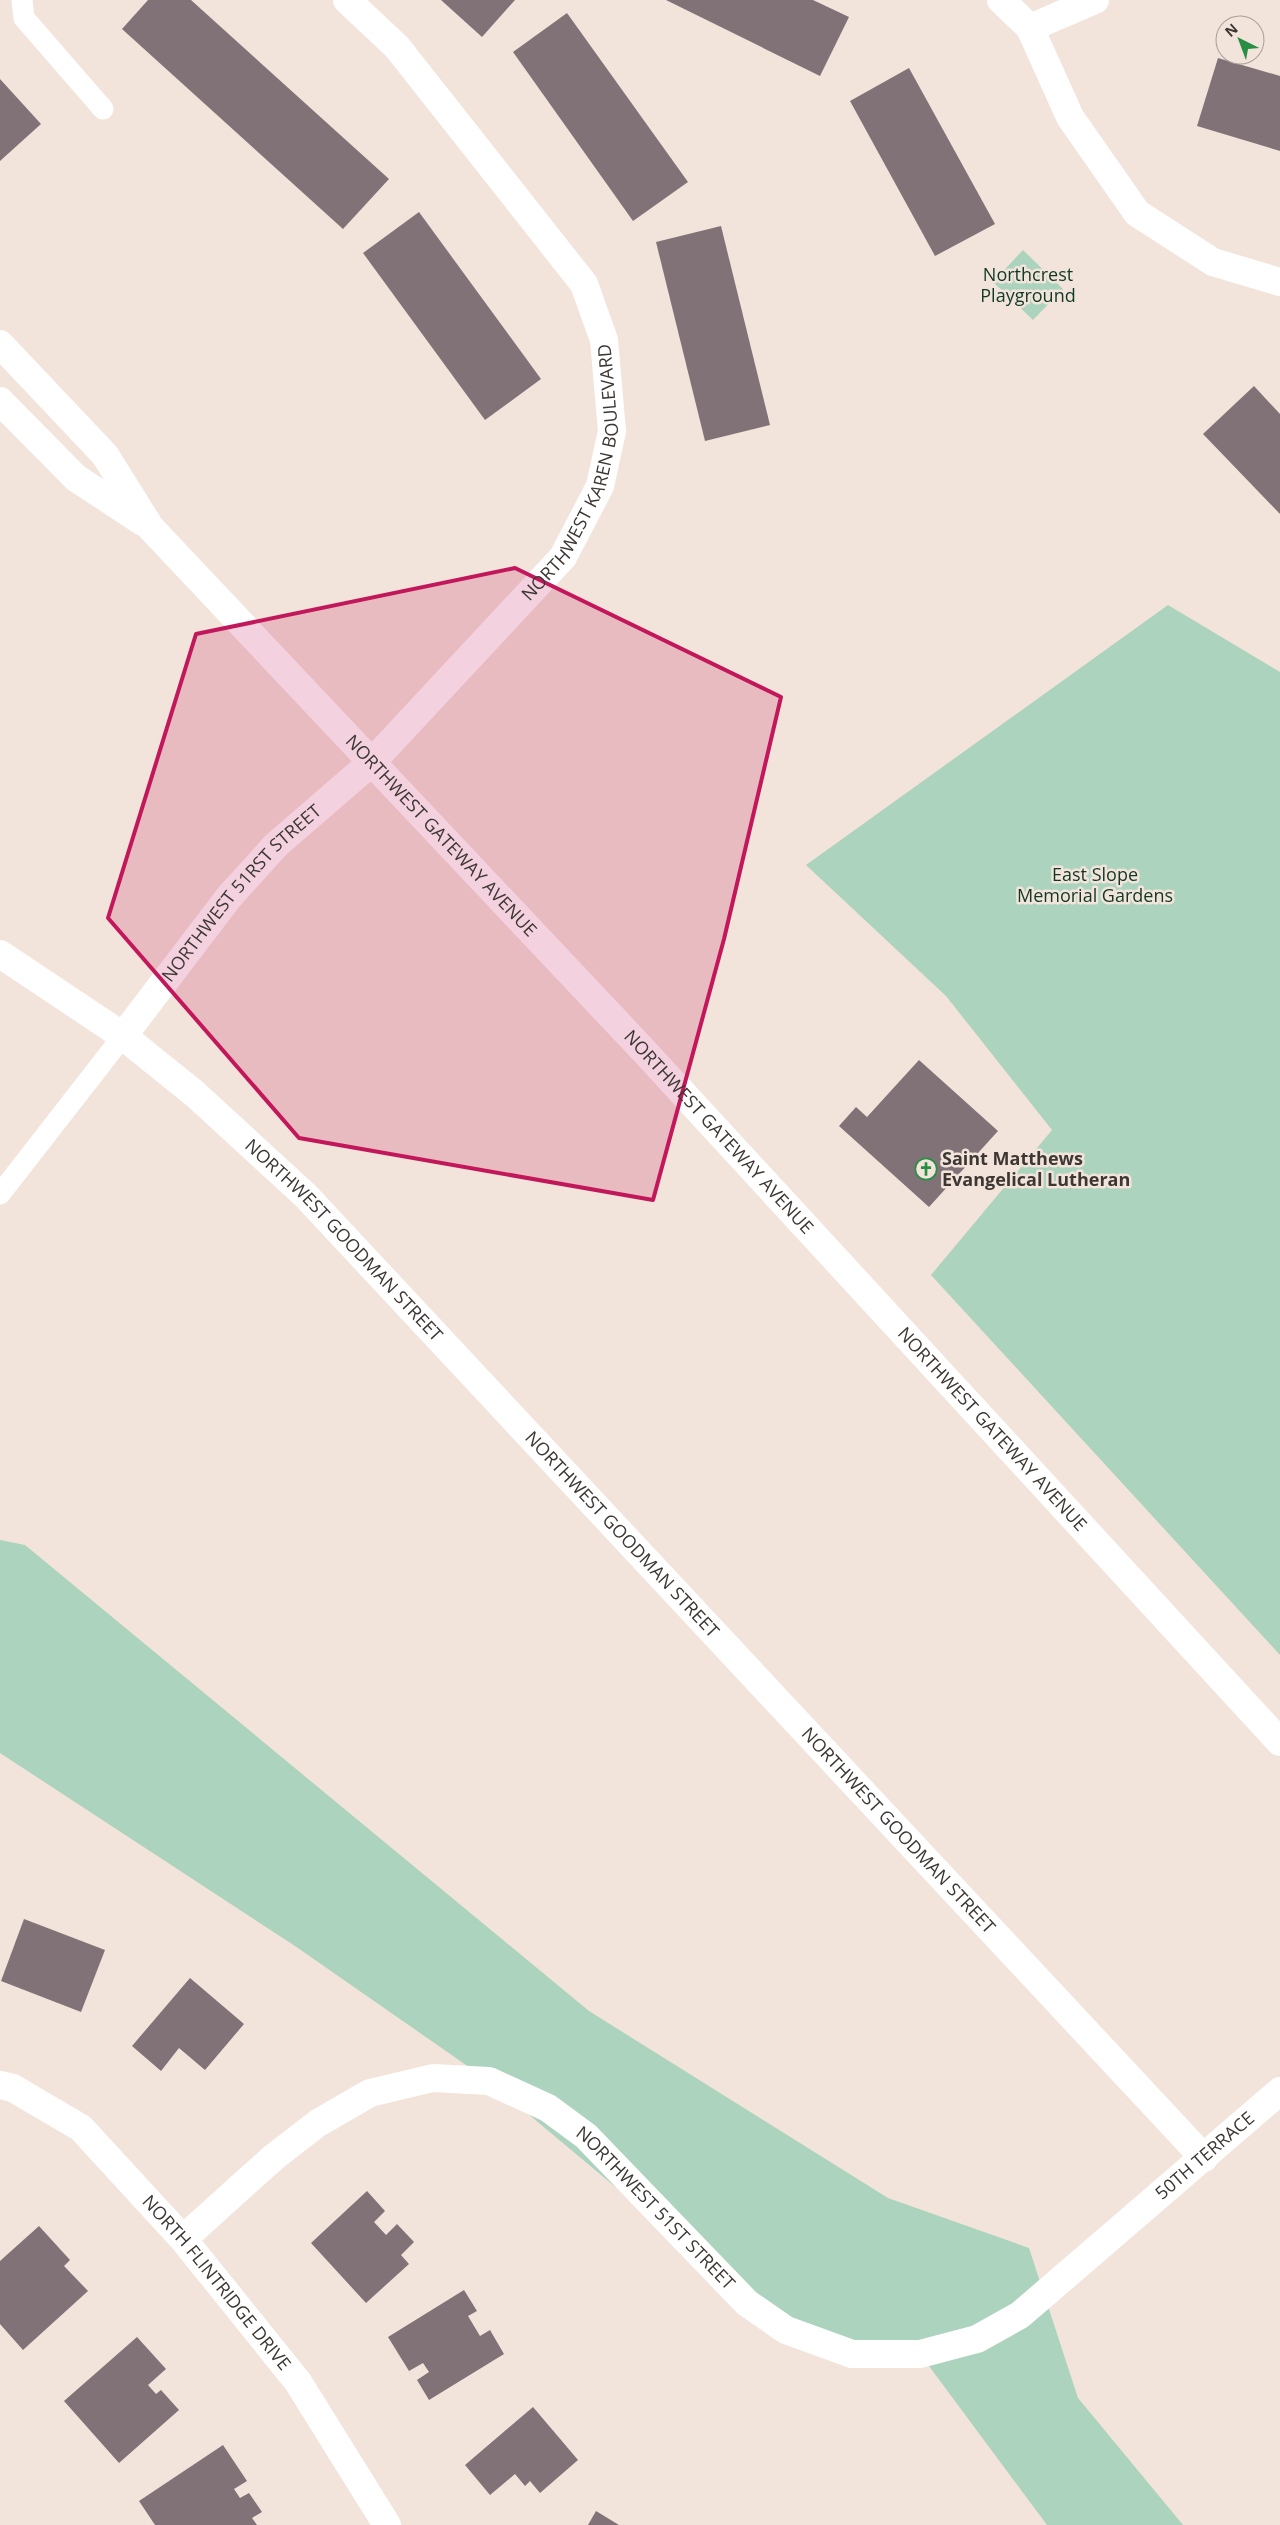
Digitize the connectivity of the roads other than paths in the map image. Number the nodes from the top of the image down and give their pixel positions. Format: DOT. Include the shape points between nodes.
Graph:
graph roads {
  1 [pos="22,0"];
  2 [pos="346,0"];
  3 [pos="1001,0"];
  4 [pos="1095,0"];
  5 [pos="1030,28"];
  6 [pos="103,109"];
  7 [pos="1280,282"];
  8 [pos="0,344"];
  9 [pos="0,401"];
  10 [pos="150,527"];
  11 [pos="372,762"];
  12 [pos="0,954"];
  13 [pos="122,1036"];
  14 [pos="0,1194"];
  15 [pos="1280,1742"];
  16 [pos="0,2085"];
  17 [pos="1280,2091"];
  18 [pos="1204,2158"];
  19 [pos="1131,2220"];
  20 [pos="182,2239"];
  21 [pos="387,2525"];
  1 -- 6 [label="lane" via="24,18"];
  2 -- 11 [label="street, NORTHWEST KAREN BOULEVARD" via="398,47 584,284 604,340 612,431 600,486 563,557"];
  3 -- 5 [label="street"];
  4 -- 5 [label="street"];
  5 -- 7 [label="street" via="1070,117 1137,213 1214,262"];
  8 -- 10 [label="street, NORTHWEST GATEWAY AVENUE" via="105,455"];
  9 -- 10 [label="street, NORTHWEST GATEWAY AVENUE" via="76,478"];
  10 -- 11 [label="street, NORTHWEST GATEWAY AVENUE"];
  11 -- 13 [label="street, NORTHWEST 51RST STREET" via="270,852 229,897"];
  11 -- 15 [label="street, NORTHWEST GATEWAY AVENUE" via="664,1073"];
  12 -- 13 [label="street, NORTHWEST GOODMAN STREET"];
  13 -- 14 [label="lane"];
  13 -- 18 [label="street, NORTHWEST GOODMAN STREET" via="195,1094 358,1249"];
  16 -- 20 [label="street, NORTH FLINTRIDGE DRIVE" via="12,2088 80,2128"];
  17 -- 18 [label="street, 50TH TERRACE"];
  18 -- 19 [label="street, 50TH TERRACE"];
  19 -- 20 [label="street, NORTHWEST 51ST STREET" via="1020,2315 977,2340 920,2354 852,2354 786,2330 747,2303 586,2136 548,2108 489,2081 433,2078 370,2093 318,2123 274,2157"];
  20 -- 21 [label="street, NORTH FLINTRIDGE DRIVE" via="298,2382"];
}
